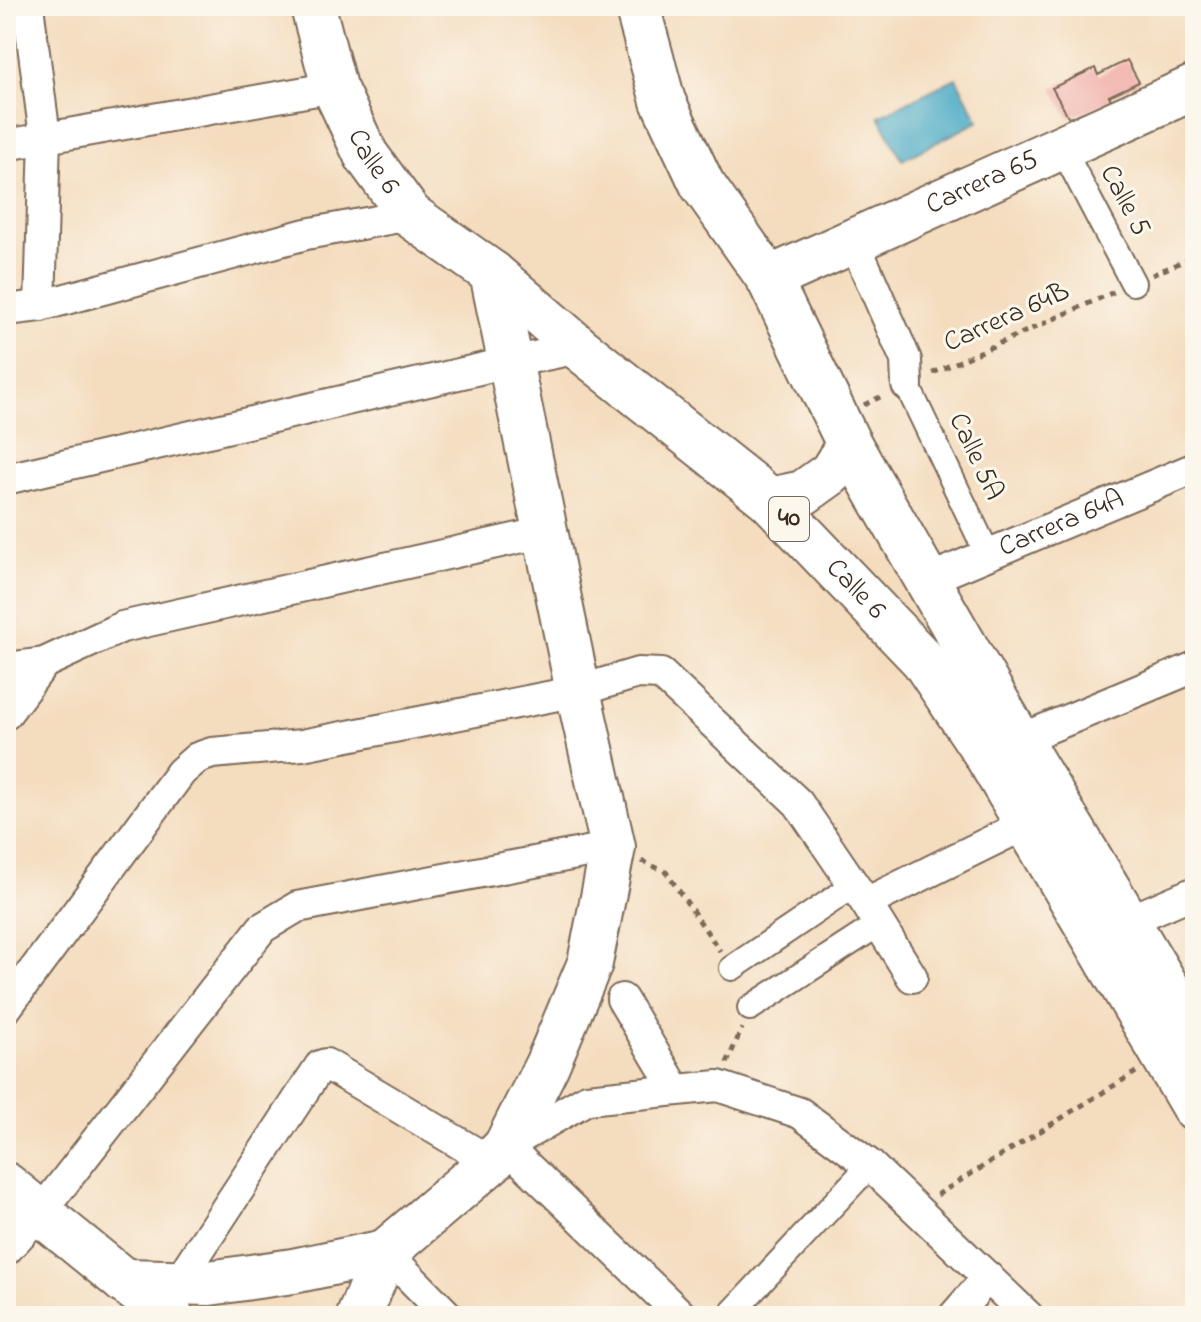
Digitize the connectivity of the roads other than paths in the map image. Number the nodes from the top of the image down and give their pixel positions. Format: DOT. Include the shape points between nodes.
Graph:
graph roads {
  1 [pos="28,6"];
  2 [pos="315,6"];
  3 [pos="637,6"];
  4 [pos="334,87"];
  5 [pos="1195,87"];
  6 [pos="45,137"];
  7 [pos="6,145"];
  8 [pos="1061,146"];
  9 [pos="410,215"];
  10 [pos="854,242"];
  11 [pos="492,273"];
  12 [pos="769,279"];
  13 [pos="1133,283"];
  14 [pos="40,306"];
  15 [pos="6,310"];
  16 [pos="579,348"];
  17 [pos="510,362"];
  18 [pos="907,385"];
  19 [pos="843,430"];
  20 [pos="1195,468"];
  21 [pos="6,479"];
  22 [pos="770,500"];
  23 [pos="545,532"];
  24 [pos="988,555"];
  25 [pos="927,580"];
  26 [pos="44,663"];
  27 [pos="1195,667"];
  28 [pos="6,668"];
  29 [pos="578,691"];
  30 [pos="6,714"];
  31 [pos="1019,740"];
  32 [pos="1026,824"];
  33 [pos="613,847"];
  34 [pos="1195,892"];
  35 [pos="866,904"];
  36 [pos="1128,921"];
  37 [pos="732,968"];
  38 [pos="912,977"];
  39 [pos="622,999"];
  40 [pos="6,1008"];
  41 [pos="750,1008"];
  42 [pos="1179,1045"];
  43 [pos="676,1090"];
  44 [pos="1195,1109"];
  45 [pos="498,1154"];
  46 [pos="870,1165"];
  47 [pos="6,1185"];
  48 [pos="40,1213"];
  49 [pos="6,1250"];
  50 [pos="385,1252"];
  51 [pos="988,1277"];
  52 [pos="171,1307"];
  53 [pos="359,1316"];
  54 [pos="448,1316"];
  55 [pos="682,1316"];
  56 [pos="729,1316"];
  57 [pos="954,1316"];
  58 [pos="1028,1316"];
  1 -- 6 [label="street"];
  2 -- 4 [label="main road, Calle 6 / 40"];
  3 -- 12 [label="main road, Calle 6 / 40" via="663,101 702,184"];
  4 -- 6 [label="street"];
  4 -- 9 [label="main road, Calle 6 / 40" via="366,155"];
  5 -- 8 [label="main road, Carrera 65"];
  6 -- 7 [label="street"];
  6 -- 14 [label="street"];
  8 -- 10 [label="main road, Carrera 65"];
  8 -- 13 [label="street, Calle 5"];
  9 -- 11 [label="main road, Calle 6 / 40"];
  9 -- 14 [label="street" via="306,234"];
  10 -- 12 [label="main road, Carrera 65"];
  10 -- 18 [label="street" via="906,360"];
  11 -- 16 [label="main road, Calle 6 / 40"];
  11 -- 17 [label="main road"];
  12 -- 19 [label="main road, Calle 6 / 40"];
  14 -- 15 [label="street"];
  16 -- 17 [label="street"];
  16 -- 22 [label="main road, Calle 6 / 40"];
  17 -- 21 [label="street"];
  17 -- 23 [label="main road"];
  18 -- 24 [label="street, Calle 5A"];
  19 -- 22 [label="main road" via="831,473 803,493"];
  19 -- 25 [label="main road, Calle 6 / 40"];
  20 -- 24 [label="street, Carrera 64A"];
  22 -- 32 [label="main road, Calle 6 / 40" via="923,660"];
  23 -- 26 [label="street" via="122,627"];
  23 -- 29 [label="main road"];
  24 -- 25 [label="street, Carrera 64A"];
  25 -- 31 [label="main road, Calle 6 / 40"];
  26 -- 28 [label="street"];
  26 -- 30 [label="street"];
  27 -- 31 [label="street"];
  29 -- 33 [label="main road"];
  29 -- 35 [label="street" via="638,673 661,674 798,803"];
  29 -- 40 [label="street" via="302,745 197,758 181,772"];
  31 -- 36 [label="main road, Calle 6 / 40"];
  32 -- 35 [label="street"];
  32 -- 42 [label="main road, Calle 6 / 40"];
  33 -- 45 [label="main road" via="590,963 547,1065"];
  33 -- 48 [label="street" via="297,907 262,928"];
  34 -- 36 [label="street"];
  35 -- 37 [label="street"];
  35 -- 38 [label="street"];
  35 -- 41 [label="street"];
  36 -- 42 [label="main road, Calle 6 / 40"];
  39 -- 43 [label="street"];
  42 -- 44 [label="main road, Calle 6 / 40"];
  43 -- 45 [label="street" via="587,1099"];
  43 -- 46 [label="street" via="718,1086 800,1113"];
  45 -- 50 [label="main road"];
  45 -- 52 [label="street" via="323,1065"];
  45 -- 55 [label="street"];
  46 -- 51 [label="street"];
  46 -- 56 [label="street"];
  47 -- 48 [label="main road"];
  48 -- 49 [label="street"];
  48 -- 52 [label="main road" via="124,1281"];
  50 -- 52 [label="main road" via="209,1283"];
  50 -- 53 [label="main road"];
  50 -- 54 [label="street"];
  51 -- 57 [label="street"];
  51 -- 58 [label="street"];
}
